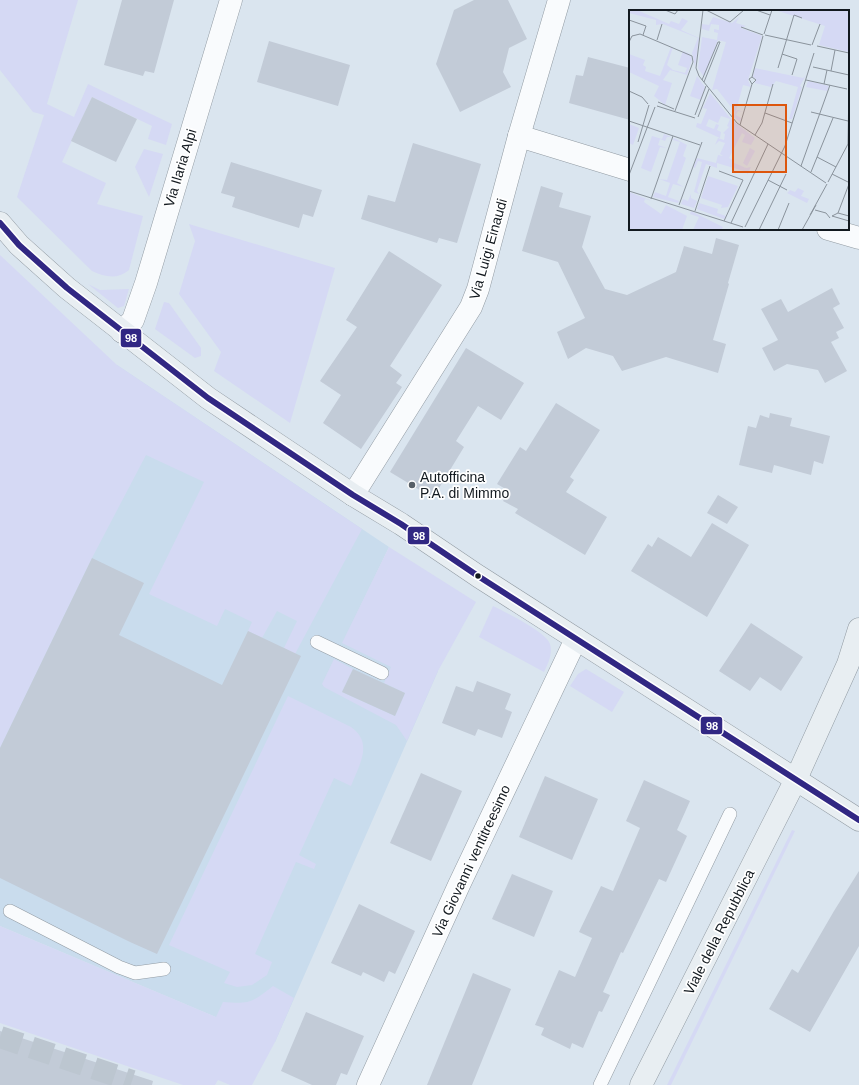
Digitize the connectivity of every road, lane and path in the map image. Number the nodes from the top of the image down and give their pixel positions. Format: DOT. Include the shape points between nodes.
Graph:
graph roads {
  1 [pos="231,0"];
  2 [pos="559,0"];
  3 [pos="520,136"];
  4 [pos="629,170"];
  5 [pos="0,223"];
  6 [pos="831,230"];
  7 [pos="859,238"];
  8 [pos="122,332"];
  9 [pos="353,495"];
  10 [pos="859,629"];
  11 [pos="576,639"];
  12 [pos="318,642"];
  13 [pos="382,673"];
  14 [pos="796,779"];
  15 [pos="730,814"];
  16 [pos="859,820"];
  17 [pos="10,911"];
  18 [pos="164,969"];
  19 [pos="368,1085"];
  20 [pos="600,1085"];
  21 [pos="641,1085"];
  1 -- 8 [label="street, Via Ilaria Alpi" via="143,291 133,320"];
  2 -- 3 [label="street, Via Luigi Einaudi"];
  3 -- 4 [label="street"];
  3 -- 9 [label="street, Via Luigi Einaudi" via="471,307"];
  5 -- 8 [label="street" via="67,288"];
  6 -- 7 [label="street"];
  8 -- 9 [label="street" via="208,398"];
  9 -- 11 [label="street"];
  10 -- 14 [label="street, Viale della Repubblica" via="848,664"];
  11 -- 14 [label="street"];
  11 -- 19 [label="street, Via Giovanni ventitreesimo" via="459,885"];
  12 -- 13 [label="lane"];
  14 -- 16 [label="street"];
  14 -- 21 [label="street, Viale della Repubblica"];
  15 -- 20 [label="lane"];
  17 -- 18 [label="lane" via="119,967 135,973"];
}
